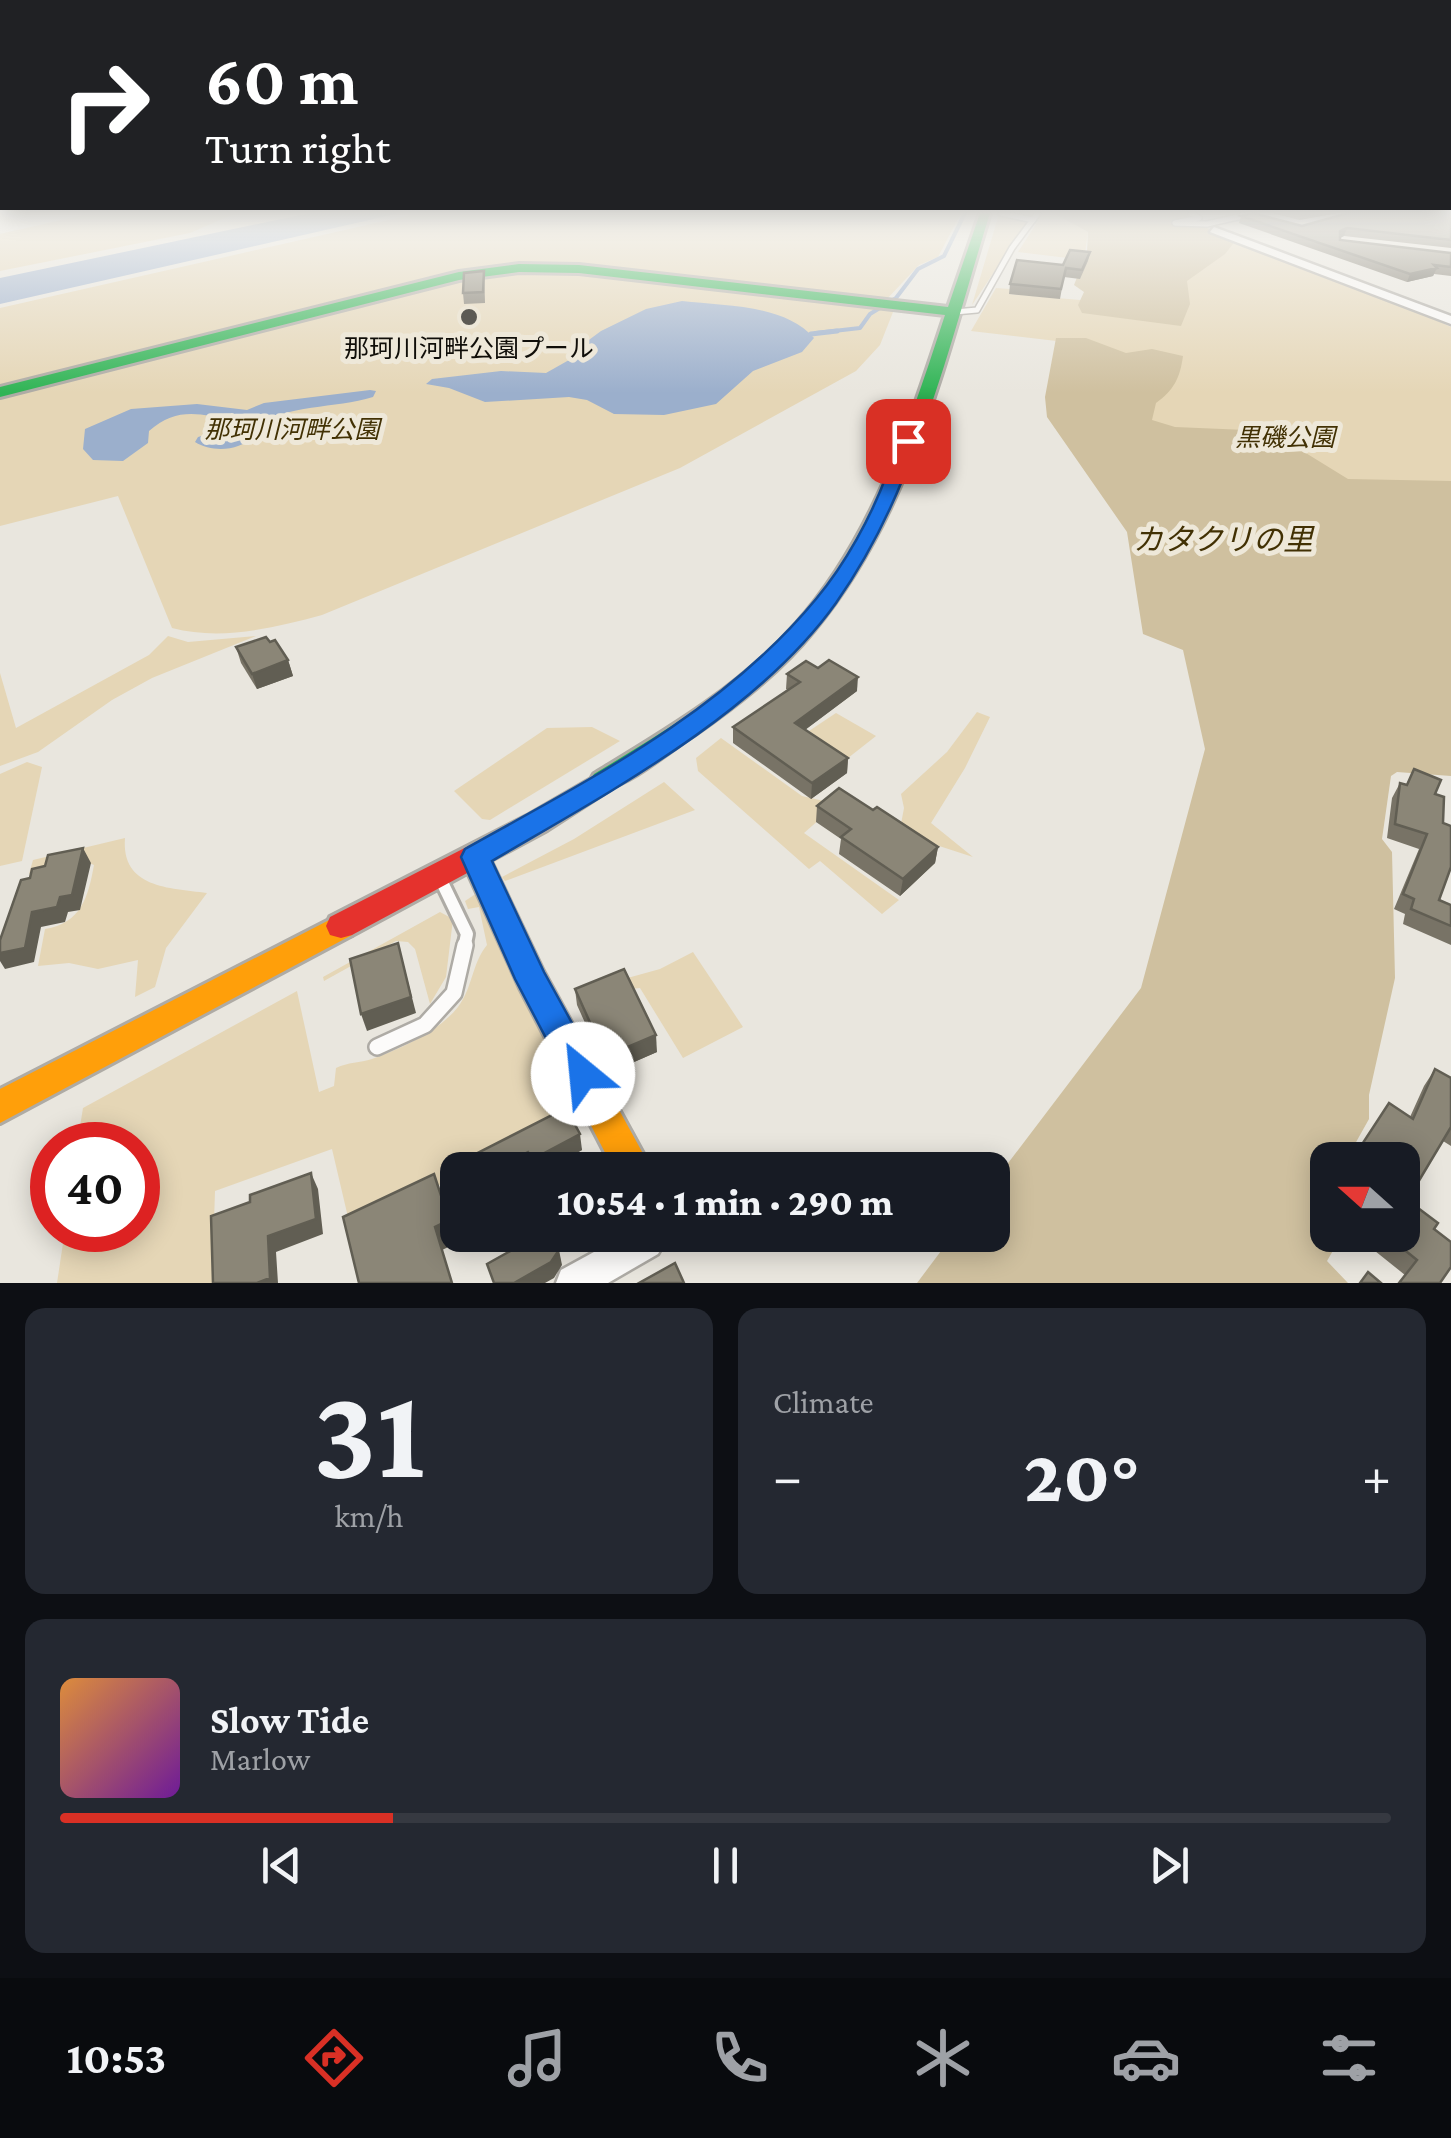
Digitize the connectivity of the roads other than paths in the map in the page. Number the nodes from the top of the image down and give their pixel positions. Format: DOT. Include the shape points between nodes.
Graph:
graph roads {
  1 [pos="481,273"];
  2 [pos="614,273"];
  3 [pos="967,273"];
  4 [pos="998,273"];
  5 [pos="1327,273"];
  6 [pos="955,312"];
  7 [pos="1451,320"];
  8 [pos="0,392"];
  9 [pos="475,857"];
  10 [pos="440,877"];
  11 [pos="377,1047"];
  12 [pos="0,1108"];
  13 [pos="624,1152"];
  14 [pos="628,1252"];
  15 [pos="574,1283"];
  1 -- 8 [label="street"];
  2 -- 6 [label="street"];
  3 -- 6 [label="street"];
  4 -- 6 [label="lane" via="977,310"];
  5 -- 7 [label="street"];
  6 -- 9 [label="street" via="890,492 825,603 703,719"];
  9 -- 10 [label="street"];
  9 -- 13 [label="street" via="531,979"];
  10 -- 11 [label="lane" via="468,934 454,993 425,1024"];
  10 -- 12 [label="street"];
  14 -- 15 [label="street"];
}
